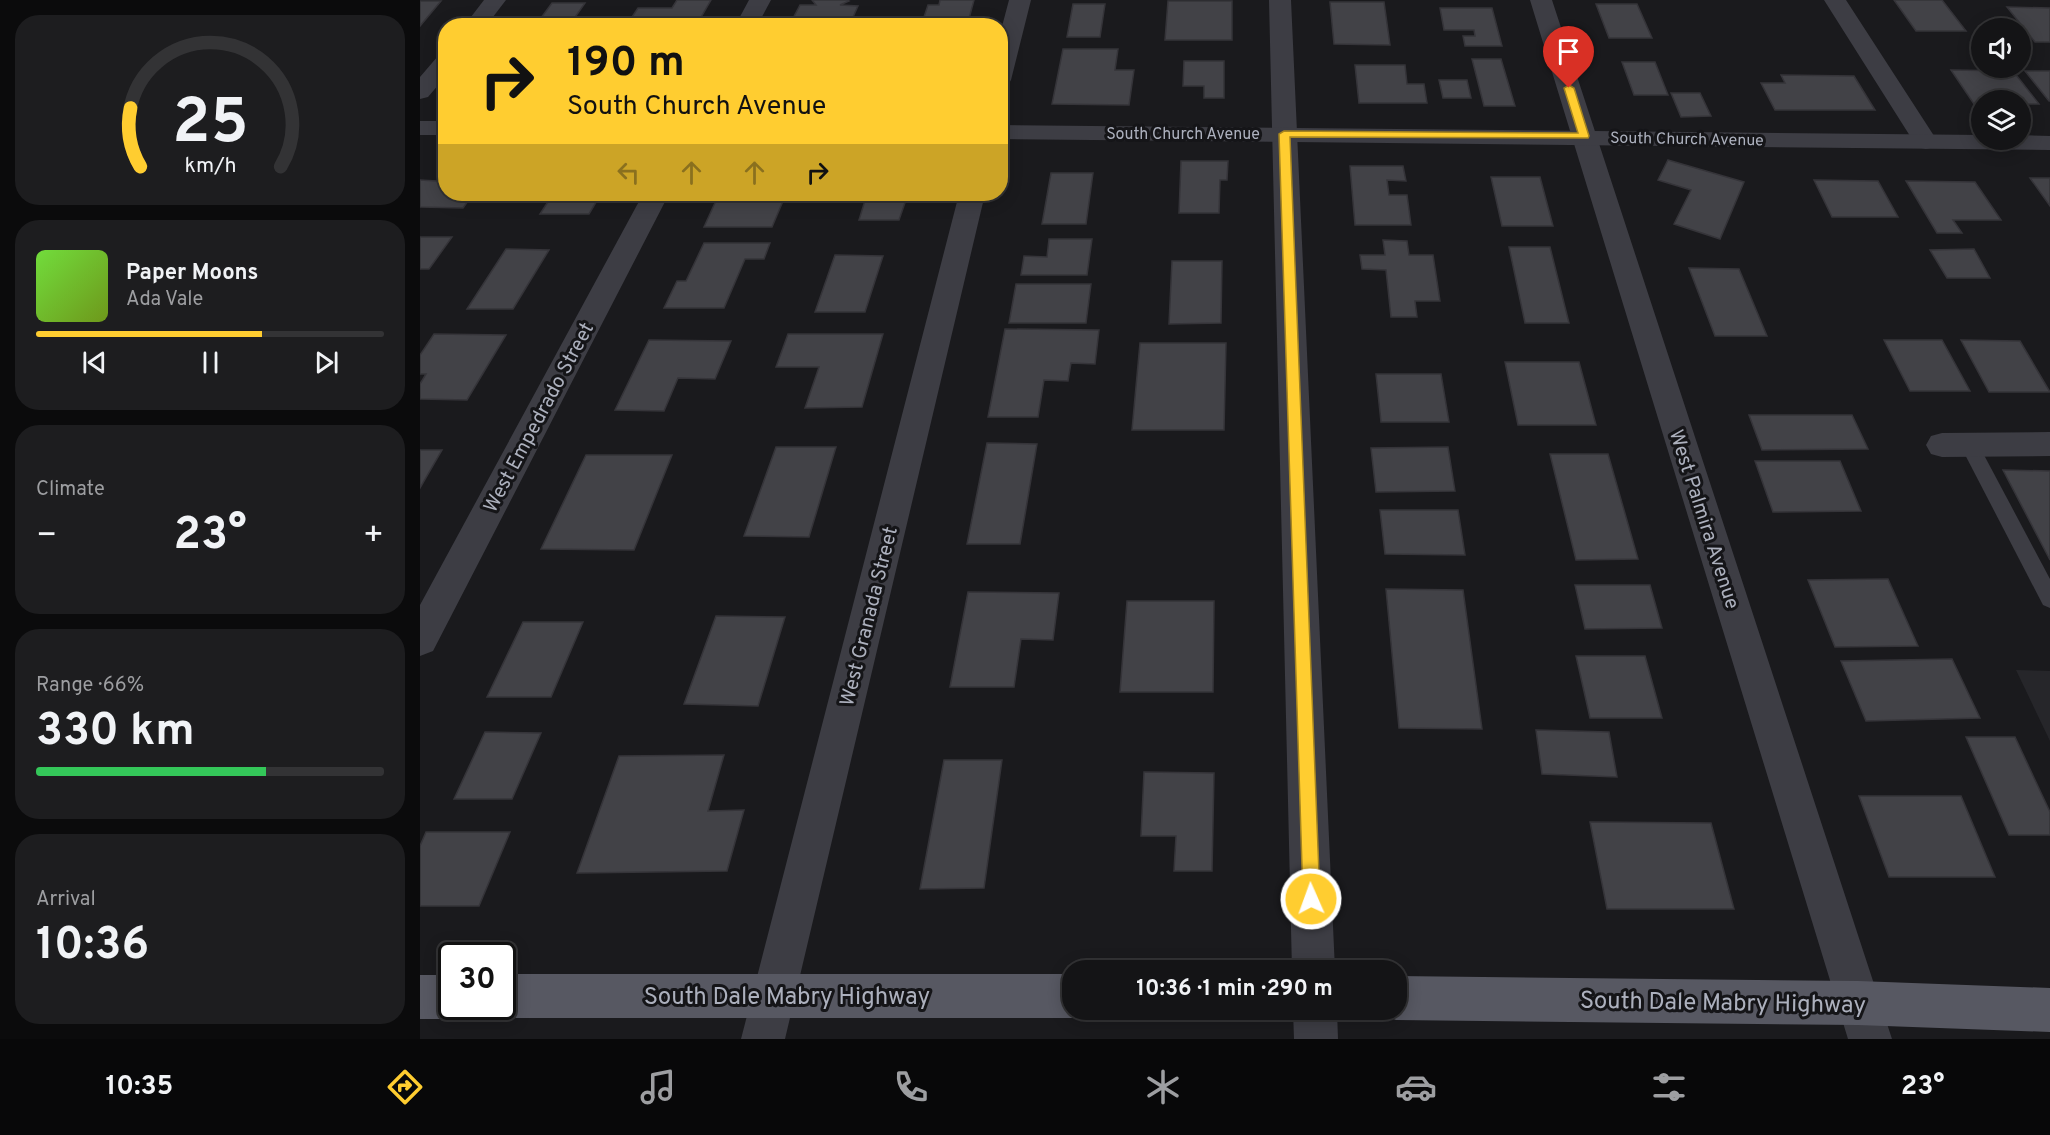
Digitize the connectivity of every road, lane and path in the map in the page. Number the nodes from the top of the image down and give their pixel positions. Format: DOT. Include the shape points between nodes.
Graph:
graph roads {
  1 [pos="495,0"];
  2 [pos="760,0"];
  3 [pos="1020,0"];
  4 [pos="1280,0"];
  5 [pos="1541,0"];
  6 [pos="1835,0"];
  7 [pos="480,18"];
  8 [pos="750,18"];
  9 [pos="1008,48"];
  10 [pos="438,71"];
  11 [pos="420,92"];
  12 [pos="420,128"];
  13 [pos="438,128"];
  14 [pos="1008,132"];
  15 [pos="1284,134"];
  16 [pos="1584,136"];
  17 [pos="1926,142"];
  18 [pos="2050,143"];
  19 [pos="652,201"];
  20 [pos="970,201"];
  21 [pos="2050,444"];
  22 [pos="1955,445"];
  23 [pos="2050,599"];
  24 [pos="420,640"];
  25 [pos="1314,960"];
  26 [pos="774,995"];
  27 [pos="516,996"];
  28 [pos="1062,996"];
  29 [pos="420,997"];
  30 [pos="438,997"];
  31 [pos="1407,999"];
  32 [pos="2050,1010"];
  33 [pos="1315,1020"];
  34 [pos="1864,1021"];
  35 [pos="763,1039"];
  36 [pos="1316,1039"];
  1 -- 7 [label="street"];
  2 -- 8 [label="street"];
  3 -- 9 [label="street"];
  4 -- 15 [label="street"];
  5 -- 16 [label="street, West Palmira Avenue"];
  6 -- 17 [label="street"];
  10 -- 11 [label="street"];
  12 -- 13 [label="street"];
  14 -- 15 [label="street, South Church Avenue"];
  15 -- 16 [label="street, South Church Avenue"];
  15 -- 25 [label="street"];
  16 -- 17 [label="street, South Church Avenue"];
  16 -- 34 [label="street, West Palmira Avenue"];
  17 -- 18 [label="street, South Church Avenue"];
  19 -- 24 [label="street, West Empedrado Street"];
  20 -- 26 [label="street, West Granada Street"];
  21 -- 22 [label="street"];
  22 -- 23 [label="lane"];
  26 -- 27 [label="main road, South Dale Mabry Highway"];
  26 -- 28 [label="main road, South Dale Mabry Highway"];
  26 -- 35 [label="street, West Granada Street"];
  29 -- 30 [label="main road"];
  31 -- 34 [label="main road, South Dale Mabry Highway"];
  32 -- 34 [label="main road, South Dale Mabry Highway"];
  33 -- 36 [label="street"];
}
